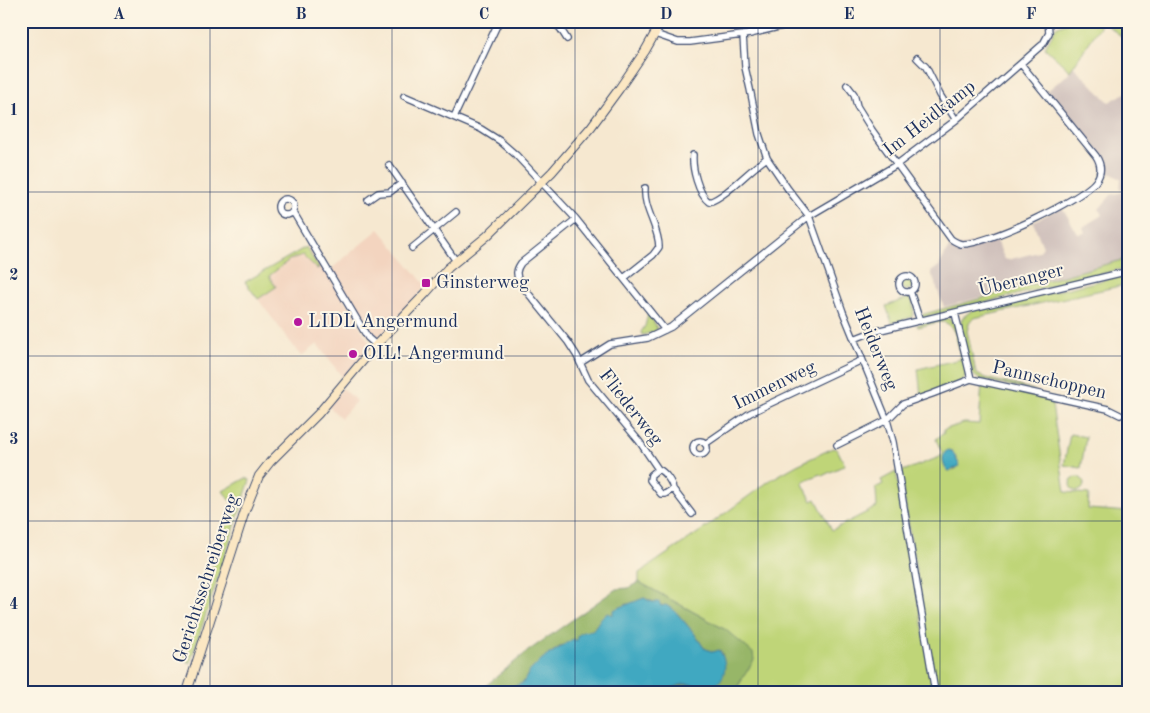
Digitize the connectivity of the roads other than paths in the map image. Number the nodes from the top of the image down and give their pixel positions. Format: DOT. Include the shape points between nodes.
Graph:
graph roads {
  1 [pos="499,21"];
  2 [pos="550,21"];
  3 [pos="662,21"];
  4 [pos="749,21"];
  5 [pos="803,21"];
  6 [pos="1048,23"];
  7 [pos="655,34"];
  8 [pos="746,34"];
  9 [pos="567,39"];
  10 [pos="917,58"];
  11 [pos="1021,64"];
  12 [pos="847,85"];
  13 [pos="404,96"];
  14 [pos="454,117"];
  15 [pos="956,120"];
  16 [pos="693,155"];
  17 [pos="767,158"];
  18 [pos="389,165"];
  19 [pos="896,165"];
  20 [pos="402,183"];
  21 [pos="542,184"];
  22 [pos="645,188"];
  23 [pos="368,200"];
  24 [pos="292,212"];
  25 [pos="456,212"];
  26 [pos="809,216"];
  27 [pos="576,219"];
  28 [pos="434,230"];
  29 [pos="412,248"];
  30 [pos="456,261"];
  31 [pos="1129,271"];
  32 [pos="624,278"];
  33 [pos="910,291"];
  34 [pos="955,312"];
  35 [pos="920,321"];
  36 [pos="665,330"];
  37 [pos="854,339"];
  38 [pos="376,345"];
  39 [pos="862,360"];
  40 [pos="580,363"];
  41 [pos="971,379"];
  42 [pos="1120,415"];
  43 [pos="887,420"];
  44 [pos="705,444"];
  45 [pos="838,445"];
  46 [pos="658,469"];
  47 [pos="673,489"];
  48 [pos="692,514"];
  49 [pos="187,692"];
  50 [pos="935,692"];
  1 -- 14 [label="street"];
  2 -- 9 [label="street"];
  3 -- 7 [label="main road, Gerichtsschreiberweg"];
  4 -- 8 [label="street, Heiderweg"];
  5 -- 8 [label="street"];
  6 -- 11 [label="street, Im Heidkamp" via="1048,37"];
  7 -- 8 [label="street" via="678,42"];
  7 -- 21 [label="main road, Gerichtsschreiberweg" via="590,127"];
  8 -- 17 [label="street, Heiderweg" via="745,67"];
  10 -- 15 [label="street" via="926,67"];
  11 -- 15 [label="street, Im Heidkamp"];
  11 -- 19 [label="street" via="1096,156 1100,165 1099,175 1089,188 1033,221 961,244 951,239"];
  12 -- 19 [label="street"];
  13 -- 14 [label="street"];
  14 -- 21 [label="street" via="500,141"];
  15 -- 19 [label="street, Im Heidkamp"];
  16 -- 17 [label="street" via="692,165 702,194 709,202"];
  17 -- 26 [label="street, Heiderweg"];
  18 -- 20 [label="street"];
  19 -- 26 [label="street, Im Heidkamp"];
  20 -- 23 [label="street" via="390,192 378,193"];
  20 -- 28 [label="street"];
  21 -- 27 [label="street"];
  21 -- 30 [label="main road, Gerichtsschreiberweg"];
  22 -- 32 [label="street" via="645,202 659,247"];
  24 -- 38 [label="street" via="368,338"];
  25 -- 28 [label="street"];
  26 -- 36 [label="street"];
  26 -- 37 [label="street, Heiderweg"];
  27 -- 32 [label="street"];
  27 -- 40 [label="street, Fliederweg" via="521,263 516,275 568,342"];
  28 -- 29 [label="street"];
  28 -- 30 [label="street"];
  30 -- 38 [label="main road, Gerichtsschreiberweg"];
  31 -- 34 [label="street, Überanger"];
  32 -- 36 [label="street"];
  33 -- 35 [label="street"];
  34 -- 35 [label="street, Überanger"];
  34 -- 41 [label="street, Pannschoppen"];
  35 -- 37 [label="street, Überanger"];
  36 -- 40 [label="street, Fliederweg" via="648,338 610,344"];
  37 -- 39 [label="street, Heiderweg"];
  38 -- 49 [label="main road, Gerichtsschreiberweg" via="259,476"];
  39 -- 43 [label="street, Heiderweg"];
  39 -- 44 [label="street, Immenweg" via="750,413"];
  40 -- 46 [label="street, Fliederweg" via="588,380"];
  41 -- 42 [label="street, Pannschoppen" via="1108,409"];
  41 -- 43 [label="street, Pannschoppen" via="903,404"];
  43 -- 45 [label="street, Pannschoppen"];
  43 -- 50 [label="street, Heiderweg"];
  46 -- 47 [label="street, Fliederweg"];
  46 -- 47 [label="street, Fliederweg" via="650,480 661,494"];
  47 -- 48 [label="street, Fliederweg"];
}
